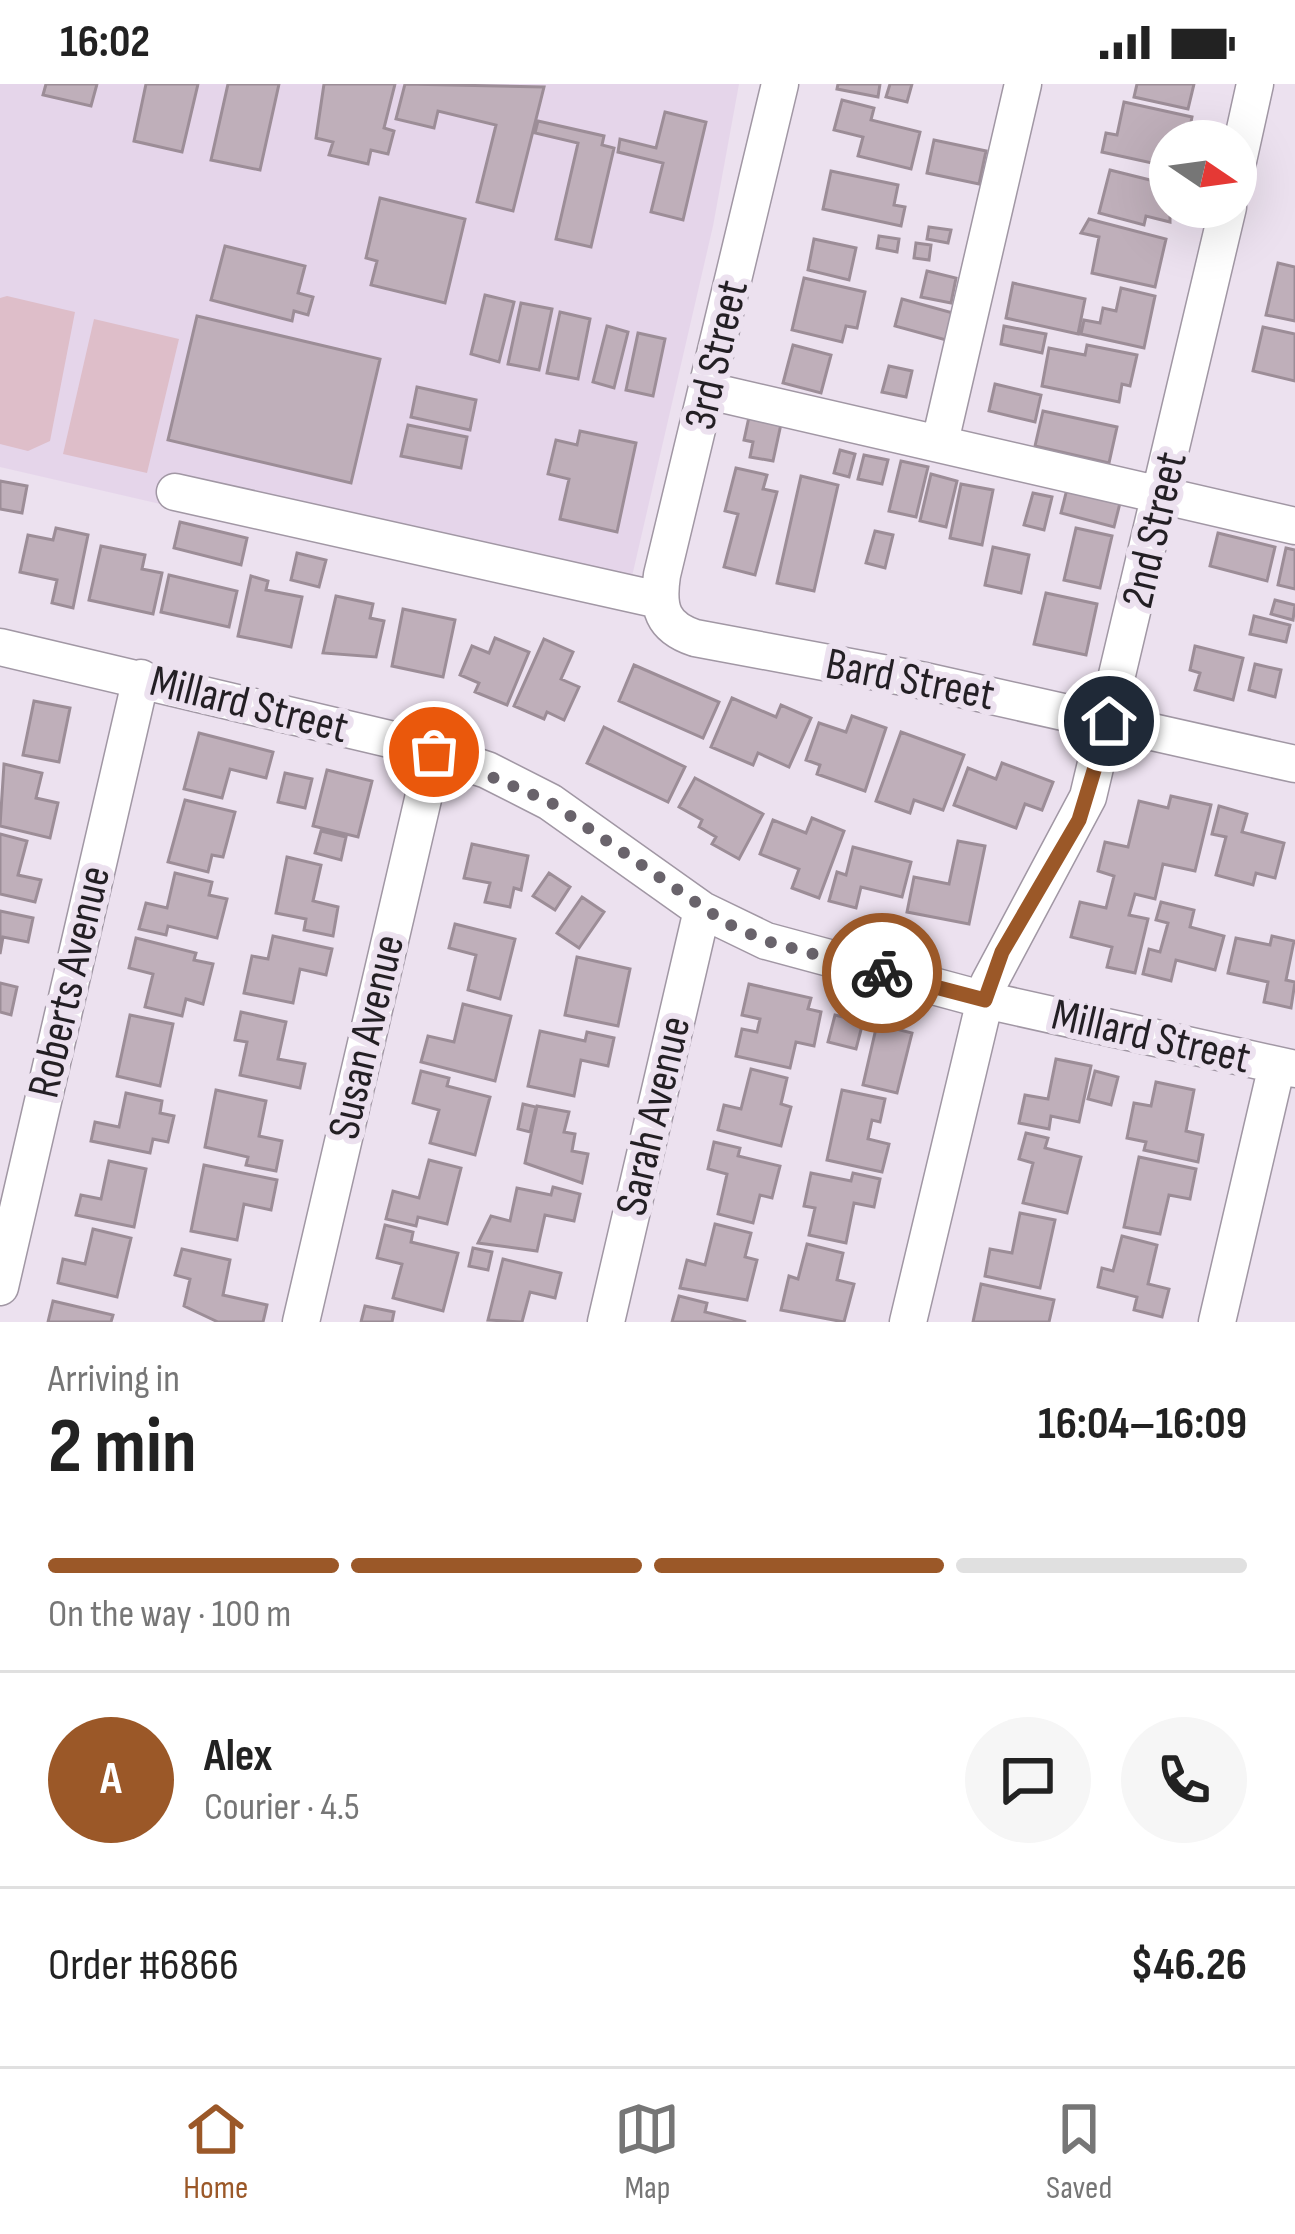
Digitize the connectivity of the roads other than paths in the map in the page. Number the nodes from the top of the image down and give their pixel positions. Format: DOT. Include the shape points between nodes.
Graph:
graph roads {
  1 [pos="780,84"];
  2 [pos="1023,84"];
  3 [pos="1255,84"];
  4 [pos="1247,120"];
  5 [pos="1223,228"];
  6 [pos="709,391"];
  7 [pos="940,442"];
  8 [pos="176,492"];
  9 [pos="1164,495"];
  10 [pos="1295,526"];
  11 [pos="663,612"];
  12 [pos="0,647"];
  13 [pos="141,678"];
  14 [pos="1109,721"];
  15 [pos="434,752"];
  16 [pos="1295,764"];
  17 [pos="702,910"];
  18 [pos="985,1000"];
  19 [pos="1286,1067"];
  20 [pos="0,1287"];
  21 [pos="301,1322"];
  22 [pos="606,1322"];
  23 [pos="908,1322"];
  24 [pos="1217,1322"];
  1 -- 6 [label="street, 3rd Street"];
  2 -- 7 [label="street"];
  3 -- 4 [label="street"];
  5 -- 9 [label="street, 2nd Street"];
  6 -- 7 [label="street"];
  6 -- 11 [label="street, 3rd Street"];
  7 -- 9 [label="street"];
  8 -- 11 [label="street, Bard Street"];
  9 -- 10 [label="street"];
  9 -- 14 [label="street, 2nd Street"];
  11 -- 14 [label="street, Bard Street" via="695,638"];
  12 -- 13 [label="street, Millard Street"];
  13 -- 15 [label="street, Millard Street"];
  13 -- 20 [label="street, Roberts Avenue"];
  14 -- 16 [label="street, Bard Street"];
  14 -- 18 [label="street, 2nd Street" via="1079,820 1002,952"];
  15 -- 17 [label="street, Millard Street" via="550,802"];
  15 -- 21 [label="street, Susan Avenue"];
  17 -- 18 [label="street, Millard Street" via="766,941"];
  17 -- 22 [label="street, Sarah Avenue"];
  18 -- 19 [label="street, Millard Street"];
  18 -- 23 [label="street, 2nd Street"];
  19 -- 24 [label="street"];
}
